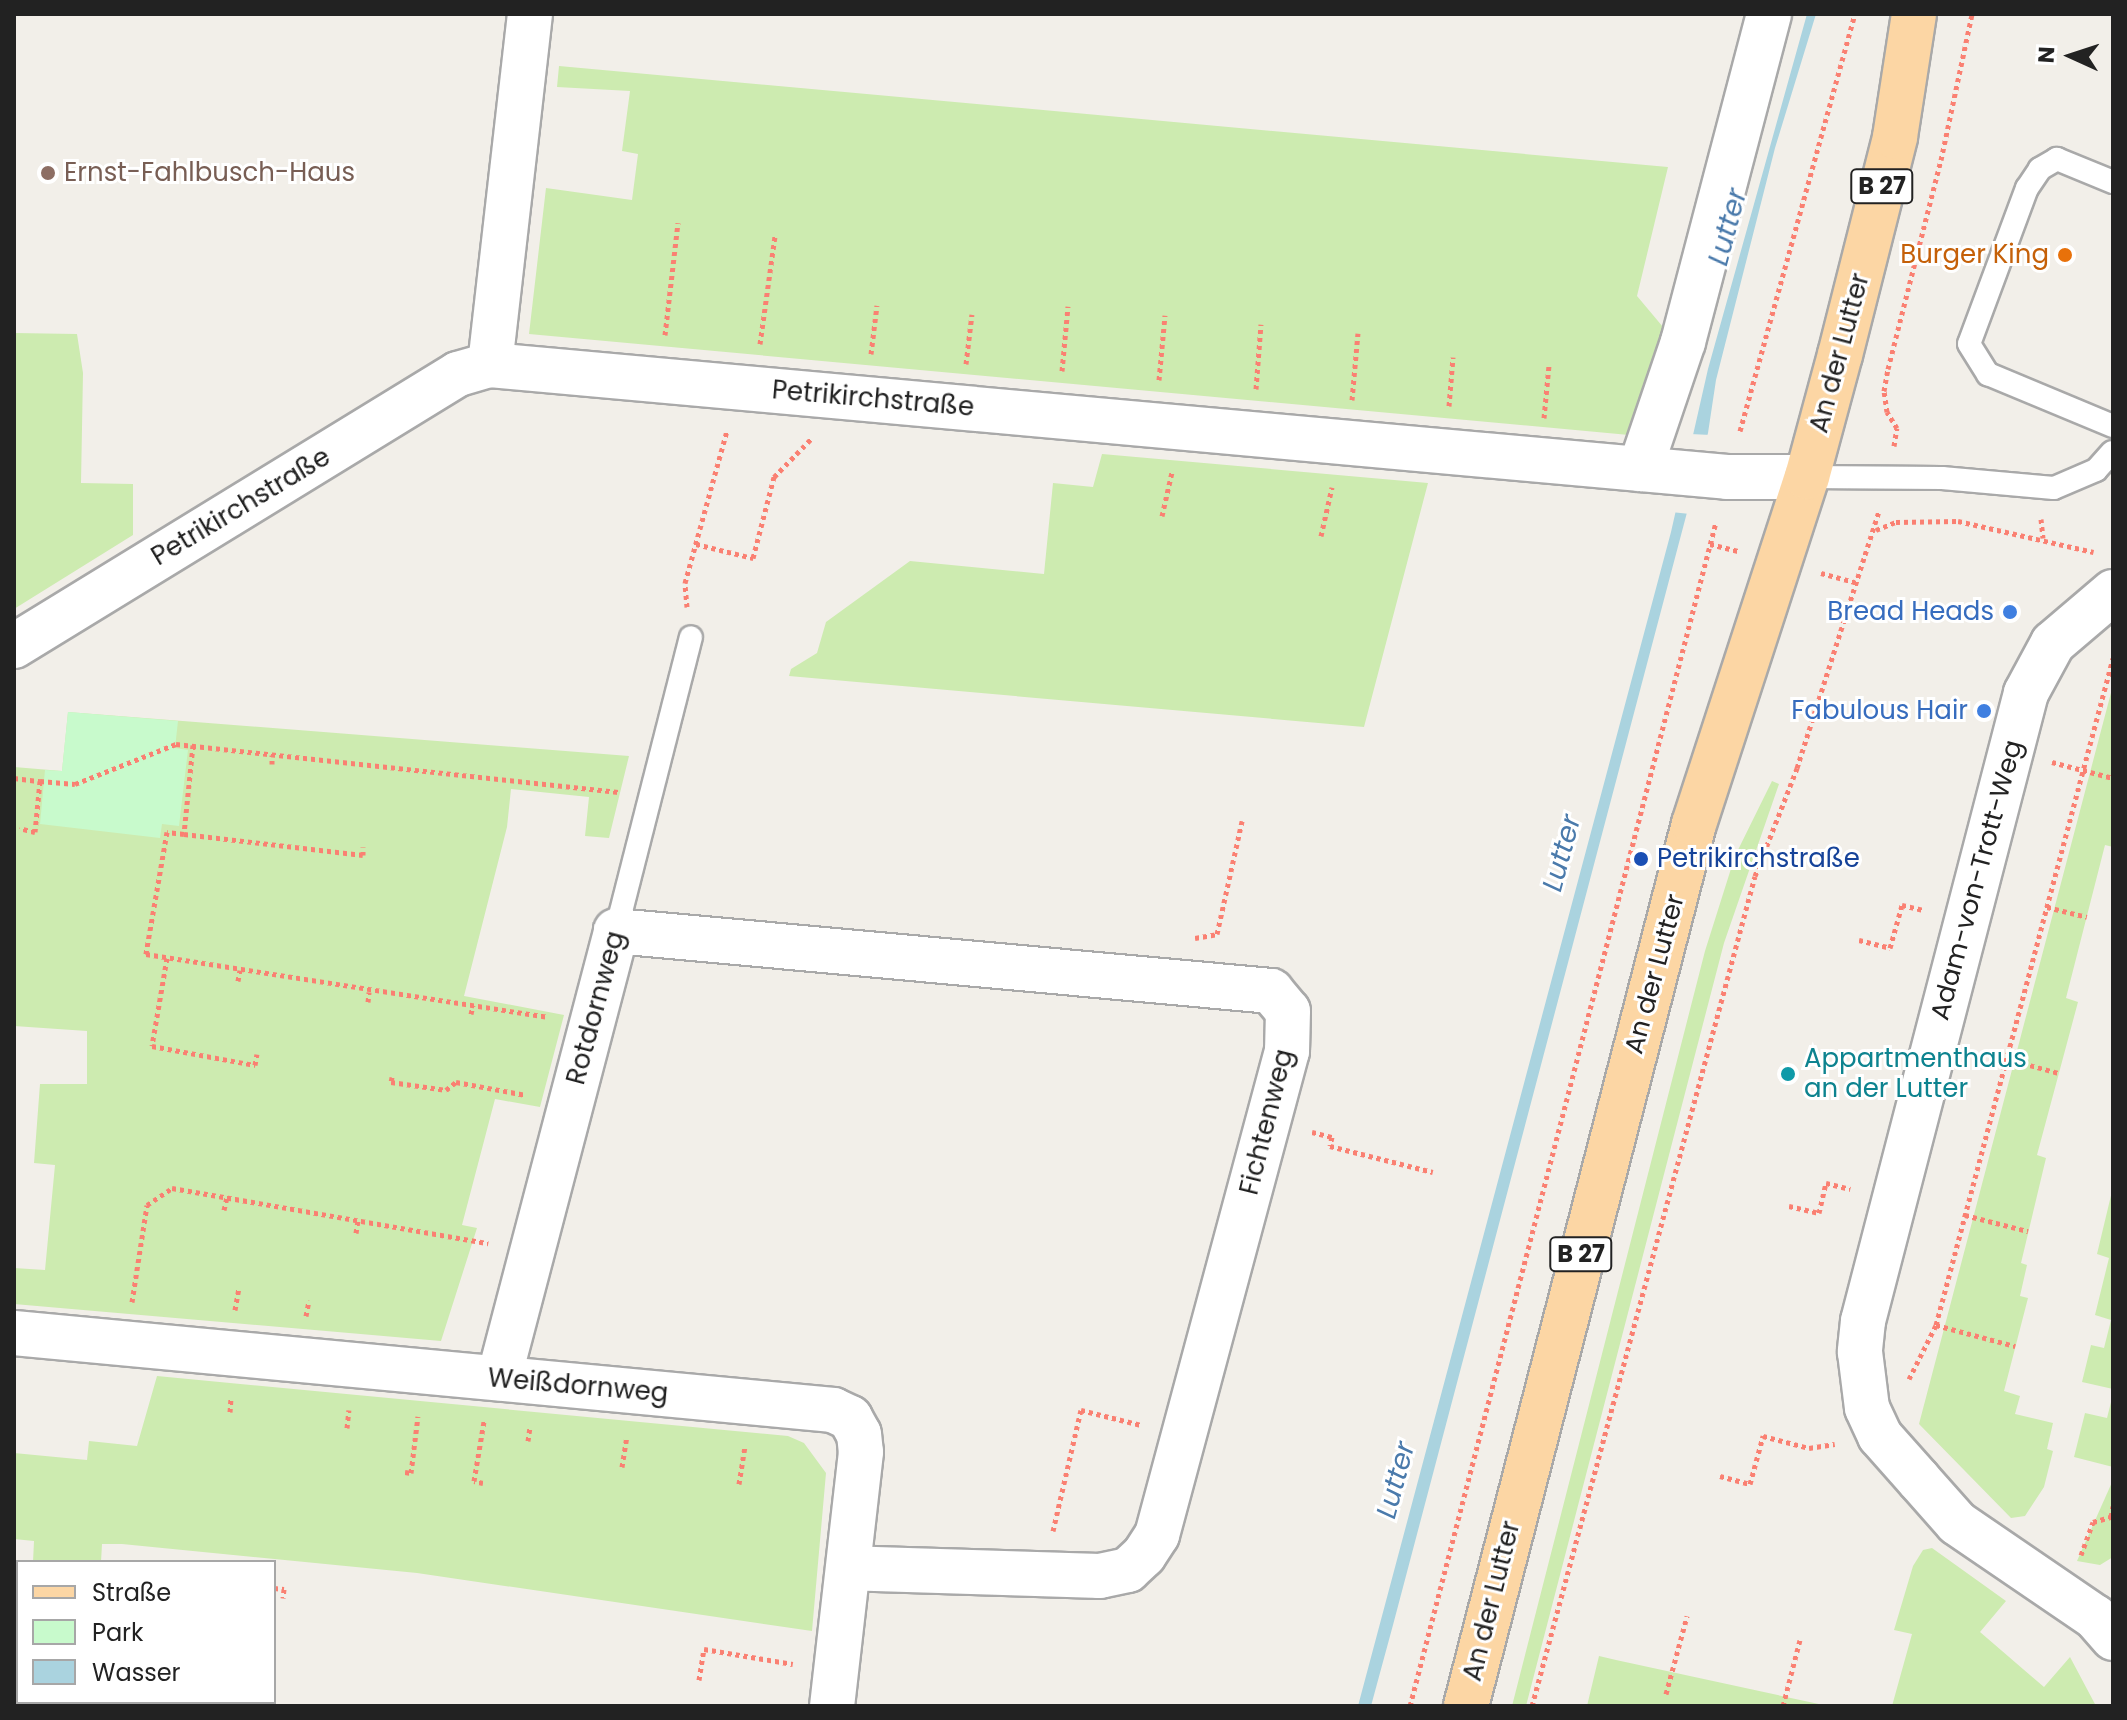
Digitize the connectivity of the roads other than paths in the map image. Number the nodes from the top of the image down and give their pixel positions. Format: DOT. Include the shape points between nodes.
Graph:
graph roads {
  1 [pos="530,14"];
  2 [pos="1769,14"];
  3 [pos="1914,14"];
  4 [pos="2113,182"];
  5 [pos="490,365"];
  6 [pos="2113,426"];
  7 [pos="2112,452"];
  8 [pos="1648,470"];
  9 [pos="1807,477"];
  10 [pos="2108,574"];
  11 [pos="691,637"];
  12 [pos="14,646"];
  13 [pos="616,931"];
  14 [pos="14,1333"];
  15 [pos="499,1378"];
  16 [pos="851,1568"];
  17 [pos="2096,1614"];
  18 [pos="835,1689"];
  19 [pos="1466,1706"];
  1 -- 5 [label="street"];
  2 -- 8 [label="street"];
  3 -- 9 [label="main road, An der Lutter / B 27" via="1895,137"];
  4 -- 6 [label="lane" via="2057,159 2040,169 2027,188 1969,344 1988,374"];
  5 -- 8 [label="street, Petrikirchstraße"];
  5 -- 12 [label="street, Petrikirchstraße" via="458,374"];
  7 -- 9 [label="lane" via="2096,470 2054,488"];
  8 -- 9 [label="street, Petrikirchstraße"];
  9 -- 19 [label="main road, An der Lutter / B 27" via="1694,824"];
  10 -- 17 [label="street, Adam-von-Trott-Weg" via="2046,654 2026,693 1863,1321 1861,1379 1880,1436 1957,1523"];
  11 -- 13 [label="lane, Rotdornweg"];
  13 -- 15 [label="street, Rotdornweg"];
  13 -- 16 [label="street, Fichtenweg" via="1262,987 1281,998 1290,1028 1157,1535 1144,1555 1128,1570 1100,1576"];
  14 -- 15 [label="street, Weißdornweg"];
  15 -- 16 [label="street, Weißdornweg" via="833,1410 850,1418 861,1452"];
  16 -- 18 [label="street, Weißdornweg"];
}
